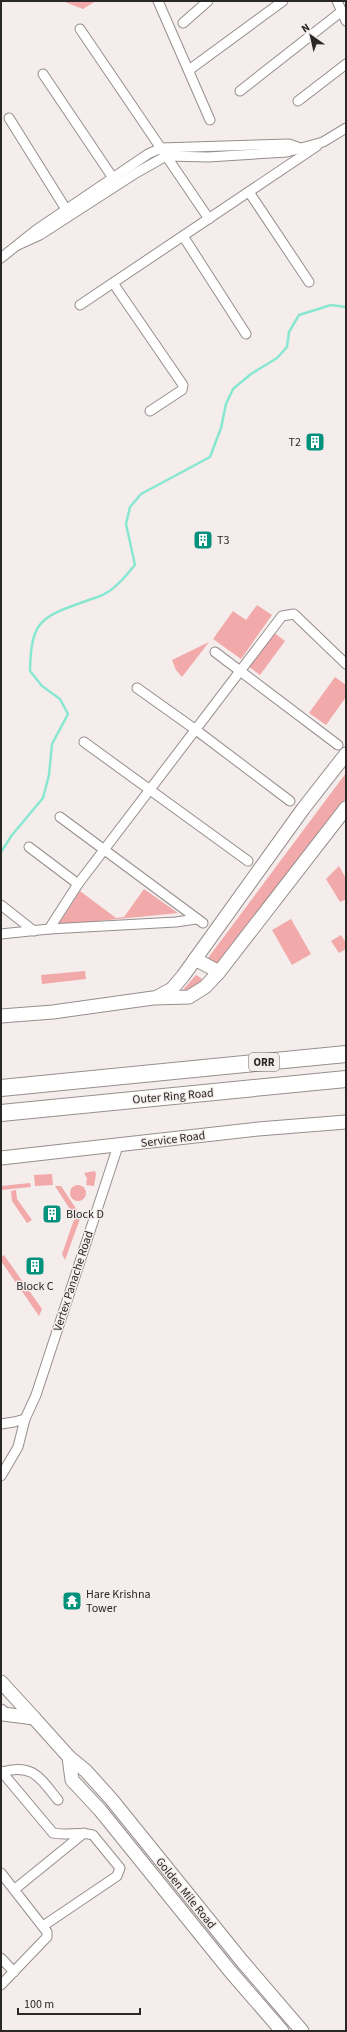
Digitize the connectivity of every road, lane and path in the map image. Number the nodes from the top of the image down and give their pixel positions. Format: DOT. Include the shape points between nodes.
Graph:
graph roads {
  1 [pos="158,1"];
  2 [pos="208,1"];
  3 [pos="283,1"];
  4 [pos="337,1"];
  5 [pos="342,11"];
  6 [pos="346,21"];
  7 [pos="183,23"];
  8 [pos="80,29"];
  9 [pos="346,64"];
  10 [pos="189,70"];
  11 [pos="43,74"];
  12 [pos="240,91"];
  13 [pos="298,101"];
  14 [pos="9,118"];
  15 [pos="210,120"];
  16 [pos="346,128"];
  17 [pos="324,142"];
  18 [pos="163,152"];
  19 [pos="113,178"];
  20 [pos="249,192"];
  21 [pos="68,212"];
  22 [pos="209,219"];
  23 [pos="183,236"];
  24 [pos="1,258"];
  25 [pos="309,282"];
  26 [pos="113,283"];
  27 [pos="80,304"];
  28 [pos="246,334"];
  29 [pos="150,411"];
  30 [pos="215,652"];
  31 [pos="346,664"];
  32 [pos="240,671"];
  33 [pos="137,688"];
  34 [pos="196,730"];
  35 [pos="84,742"];
  36 [pos="342,750"];
  37 [pos="149,790"];
  38 [pos="290,801"];
  39 [pos="346,808"];
  40 [pos="60,816"];
  41 [pos="29,847"];
  42 [pos="105,849"];
  43 [pos="248,862"];
  44 [pos="78,884"];
  45 [pos="1,905"];
  46 [pos="49,929"];
  47 [pos="34,930"];
  48 [pos="1,934"];
  49 [pos="195,959"];
  50 [pos="219,972"];
  51 [pos="153,998"];
  52 [pos="1,1016"];
  53 [pos="346,1054"];
  54 [pos="346,1079"];
  55 [pos="1,1088"];
  56 [pos="1,1113"];
  57 [pos="346,1122"];
  58 [pos="118,1146"];
  59 [pos="1,1158"];
  60 [pos="25,1418"];
  61 [pos="1,1424"];
  62 [pos="1,1476"];
  63 [pos="1,1682"];
  64 [pos="1,1712"];
  65 [pos="34,1718"];
  66 [pos="69,1757"];
  67 [pos="1,1772"];
  68 [pos="58,1800"];
  69 [pos="84,1833"];
  70 [pos="1,1873"];
  71 [pos="15,1889"];
  72 [pos="44,1926"];
  73 [pos="1,1958"];
  74 [pos="14,1972"];
  75 [pos="1,1985"];
  76 [pos="282,2031"];
  77 [pos="302,2031"];
  1 -- 10 [label="street"];
  2 -- 7 [label="street"];
  3 -- 10 [label="street"];
  4 -- 5 [label="street"];
  5 -- 6 [label="street"];
  5 -- 12 [label="street"];
  8 -- 18 [label="street"];
  9 -- 13 [label="street"];
  10 -- 15 [label="street"];
  11 -- 19 [label="street"];
  14 -- 21 [label="street"];
  16 -- 17 [label="street"];
  17 -- 18 [label="street" via="287,152 208,157"];
  17 -- 20 [label="street"];
  18 -- 19 [label="street" via="148,154"];
  18 -- 21 [label="street" via="136,173"];
  18 -- 22 [label="street"];
  19 -- 21 [label="street"];
  20 -- 22 [label="street"];
  20 -- 25 [label="street"];
  21 -- 24 [label="street" via="40,235 18,245"];
  22 -- 23 [label="street"];
  23 -- 26 [label="street"];
  23 -- 28 [label="street"];
  26 -- 27 [label="street"];
  26 -- 29 [label="street" via="183,385 182,390"];
  30 -- 32 [label="street"];
  31 -- 32 [label="street" via="294,614 287,614 282,616"];
  32 -- 34 [label="street"];
  32 -- 36 [label="street"];
  33 -- 34 [label="street"];
  34 -- 37 [label="street"];
  34 -- 38 [label="street"];
  35 -- 37 [label="street"];
  36 -- 49 [label="main road" via="299,815"];
  37 -- 42 [label="street"];
  37 -- 43 [label="street"];
  39 -- 50 [label="main road"];
  40 -- 42 [label="street"];
  41 -- 44 [label="street"];
  42 -- 44 [label="street"];
  42 -- 46 [label="street" via="200,921"];
  44 -- 46 [label="street"];
  45 -- 47 [label="street"];
  46 -- 47 [label="street"];
  47 -- 48 [label="street"];
  49 -- 50 [label="main road"];
  49 -- 51 [label="main road" via="172,989"];
  50 -- 51 [label="main road" via="205,987 189,997"];
  51 -- 52 [label="main road" via="52,1012"];
  53 -- 55 [label="highway, Outer Ring Road / ORR"];
  54 -- 56 [label="highway, Outer Ring Road / ORR"];
  57 -- 58 [label="main road, Service Road"];
  58 -- 59 [label="main road, Service Road"];
  58 -- 60 [label="street, Vertex Panache Road" via="36,1395"];
  60 -- 61 [label="street"];
  60 -- 62 [label="street, Vertex Panache Road" via="18,1446"];
  63 -- 65 [label="main road, Golden Mile Road"];
  64 -- 65 [label="main road"];
  65 -- 66 [label="main road, Golden Mile Road"];
  66 -- 76 [label="main road, Golden Mile Road" via="72,1780 100,1810"];
  66 -- 77 [label="main road, Golden Mile Road" via="86,1771 112,1800"];
  67 -- 68 [label="street" via="16,1768 30,1770"];
  67 -- 69 [label="street" via="53,1833"];
  69 -- 71 [label="street"];
  69 -- 72 [label="street" via="93,1835 118,1864 119,1872"];
  70 -- 71 [label="street"];
  71 -- 72 [label="street"];
  72 -- 74 [label="street" via="47,1937"];
  73 -- 74 [label="street"];
  74 -- 75 [label="street"];
}
